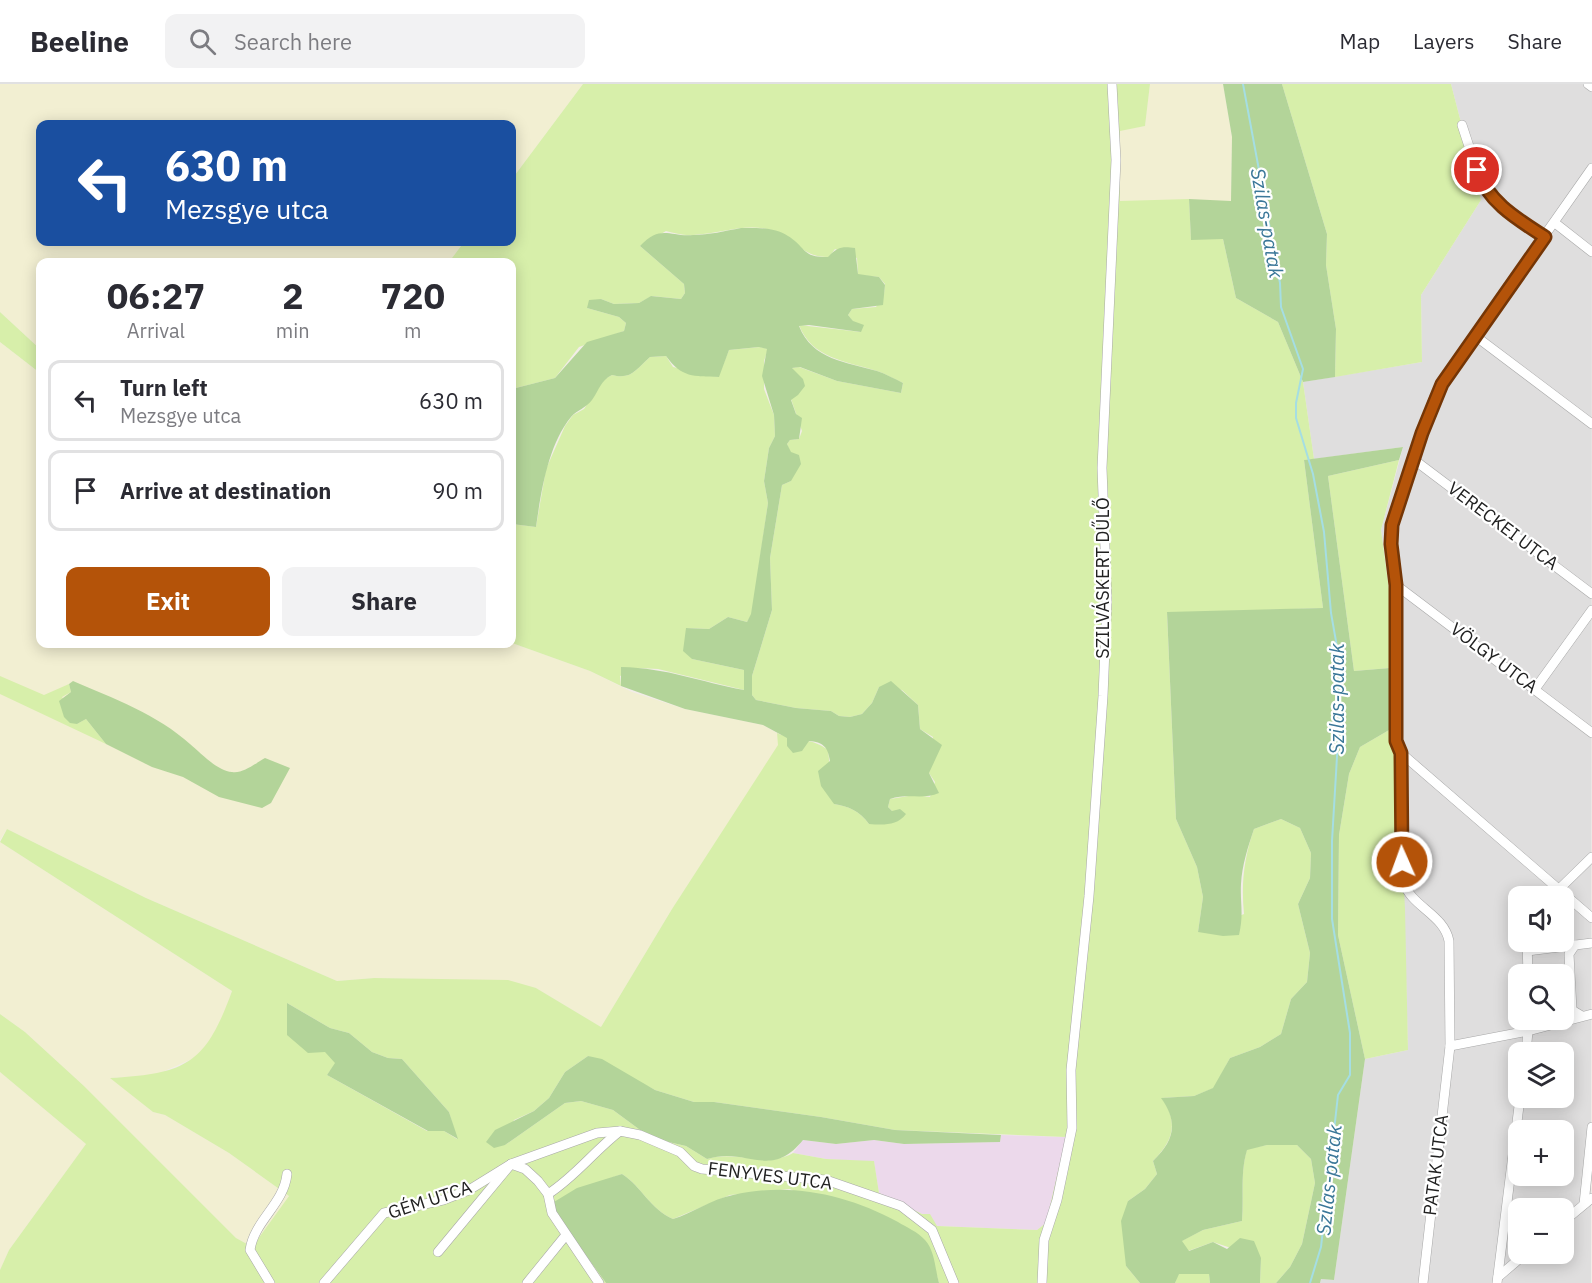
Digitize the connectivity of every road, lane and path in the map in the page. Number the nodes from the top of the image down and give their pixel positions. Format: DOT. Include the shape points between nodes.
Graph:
graph roads {
  1 [pos="1112,84"];
  2 [pos="1588,84"];
  3 [pos="1592,87"];
  4 [pos="1462,125"];
  5 [pos="1592,168"];
  6 [pos="1554,223"];
  7 [pos="1545,237"];
  8 [pos="1592,252"];
  9 [pos="1474,335"];
  10 [pos="1592,424"];
  11 [pos="1413,459"];
  12 [pos="1396,585"];
  13 [pos="1592,594"];
  14 [pos="1592,610"];
  15 [pos="1535,689"];
  16 [pos="1592,733"];
  17 [pos="1401,753"];
  18 [pos="1592,857"];
  19 [pos="1557,886"];
  20 [pos="1561,886"];
  21 [pos="1574,902"];
  22 [pos="1592,918"];
  23 [pos="1592,943"];
  24 [pos="1575,945"];
  25 [pos="1592,1014"];
  26 [pos="1582,1016"];
  27 [pos="1528,1031"];
  28 [pos="1527,1042"];
  29 [pos="1450,1046"];
  30 [pos="1519,1108"];
  31 [pos="1592,1127"];
  32 [pos="620,1131"];
  33 [pos="511,1164"];
  34 [pos="288,1174"];
  35 [pos="548,1194"];
  36 [pos="1588,1201"];
  37 [pos="1574,1213"];
  38 [pos="566,1235"];
  39 [pos="438,1252"];
  40 [pos="1514,1264"];
  41 [pos="593,1274"];
  42 [pos="1497,1280"];
  43 [pos="270,1283"];
  44 [pos="324,1283"];
  45 [pos="527,1283"];
  46 [pos="586,1283"];
  47 [pos="599,1283"];
  48 [pos="954,1283"];
  49 [pos="1042,1283"];
  50 [pos="1423,1283"];
  1 -- 49 [label="street, SZILVÁSKERT DŰLŐ" via="1116,160 1101,468 1107,624 1089,896 1071,1070 1072,1128 1044,1240"];
  2 -- 3 [label="street"];
  4 -- 7 [label="street" via="1481,183 1504,210"];
  5 -- 6 [label="street, PATAK UTCA"];
  6 -- 7 [label="street, PATAK UTCA"];
  6 -- 8 [label="street"];
  7 -- 9 [label="street, PATAK UTCA"];
  9 -- 10 [label="street"];
  9 -- 11 [label="street, PATAK UTCA" via="1438,391"];
  11 -- 12 [label="street, PATAK UTCA" via="1390,533"];
  11 -- 13 [label="street, VERECKEI UTCA"];
  12 -- 15 [label="street, VÖLGY UTCA"];
  12 -- 17 [label="street, PATAK UTCA" via="1396,741"];
  14 -- 15 [label="street"];
  15 -- 16 [label="street, VÖLGY UTCA"];
  17 -- 19 [label="street"];
  17 -- 29 [label="street, PATAK UTCA" via="1403,881 1412,898 1448,934"];
  18 -- 20 [label="street"];
  21 -- 22 [label="street"];
  23 -- 24 [label="street"];
  24 -- 26 [label="street" via="1569,954 1572,1010"];
  25 -- 26 [label="street"];
  26 -- 27 [label="street"];
  27 -- 28 [label="street"];
  27 -- 29 [label="street"];
  29 -- 50 [label="street, PATAK UTCA"];
  30 -- 42 [label="street"];
  31 -- 36 [label="street"];
  32 -- 33 [label="street, FENYVES UTCA" via="597,1133"];
  32 -- 35 [label="street"];
  32 -- 48 [label="street, FENYVES UTCA" via="673,1149 702,1169 826,1180 901,1206 932,1230"];
  33 -- 35 [label="street" via="525,1169"];
  33 -- 39 [label="street"];
  33 -- 44 [label="street, GÉM UTCA" via="469,1190 443,1200 384,1212"];
  34 -- 43 [label="street" via="280,1198 254,1236 250,1250"];
  35 -- 38 [label="street" via="552,1213"];
  36 -- 37 [label="street"];
  38 -- 41 [label="street"];
  38 -- 45 [label="street"];
  40 -- 42 [label="street"];
  41 -- 46 [label="street"];
  41 -- 47 [label="street"];
}
